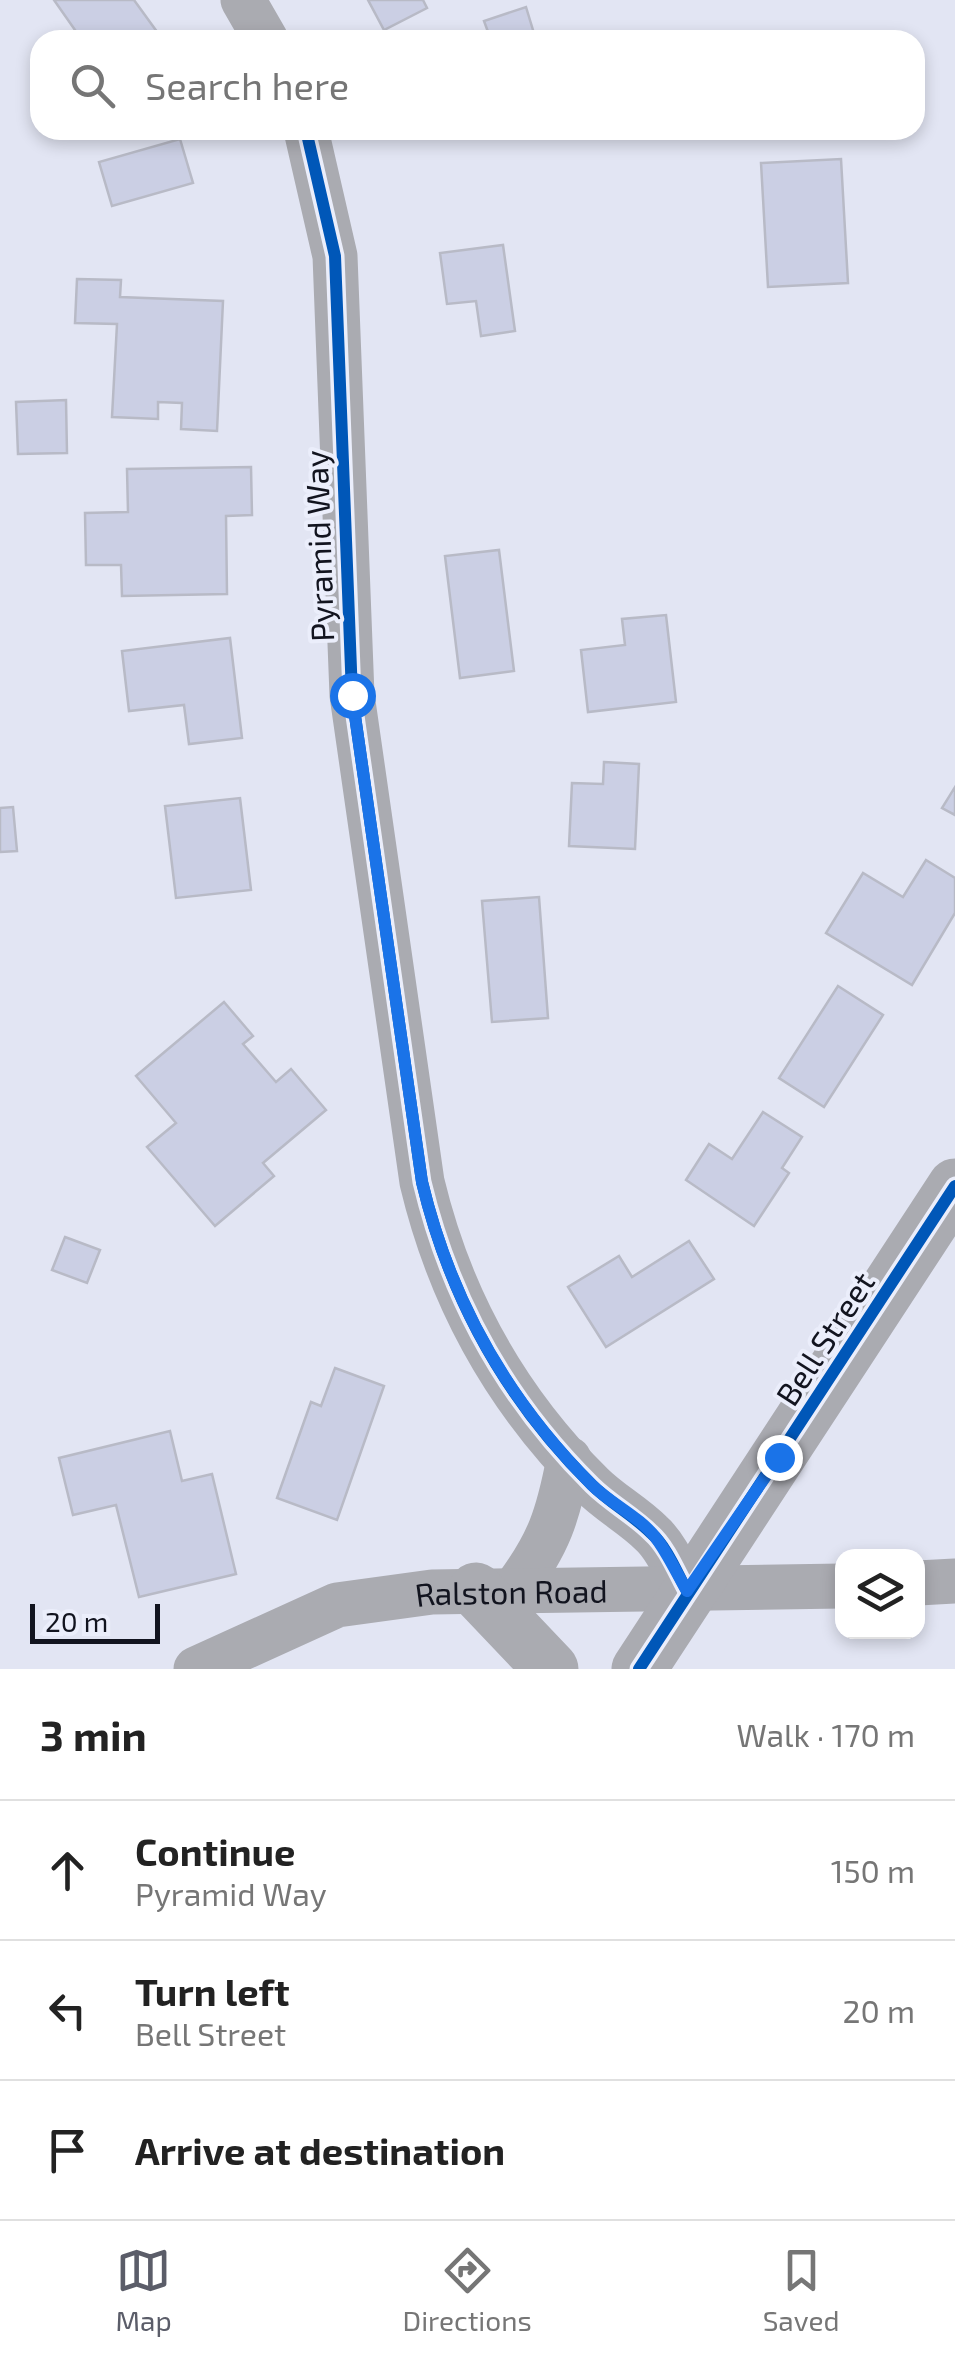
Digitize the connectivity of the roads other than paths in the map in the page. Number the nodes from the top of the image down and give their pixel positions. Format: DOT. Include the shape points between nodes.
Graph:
graph roads {
  1 [pos="243,0"];
  2 [pos="260,30"];
  3 [pos="308,140"];
  4 [pos="955,1186"];
  5 [pos="570,1459"];
  6 [pos="955,1582"];
  7 [pos="925,1583"];
  8 [pos="835,1586"];
  9 [pos="495,1590"];
  10 [pos="687,1591"];
  11 [pos="196,1669"];
  12 [pos="551,1669"];
  13 [pos="639,1669"];
  1 -- 2 [label="street"];
  3 -- 5 [label="street, Pyramid Way" via="332,239 341,323 344,594 352,695 422,1182 439,1252 466,1313 505,1378"];
  4 -- 10 [label="street, Bell Street"];
  5 -- 9 [label="street" via="544,1550"];
  5 -- 10 [label="street, Pyramid Way" via="592,1486 655,1536"];
  6 -- 7 [label="street"];
  8 -- 10 [label="street, Ralston Road"];
  9 -- 10 [label="street, Ralston Road"];
  9 -- 11 [label="street, Ralston Road" via="337,1605"];
  9 -- 12 [label="street"];
  10 -- 13 [label="street, Bell Street"];
}
